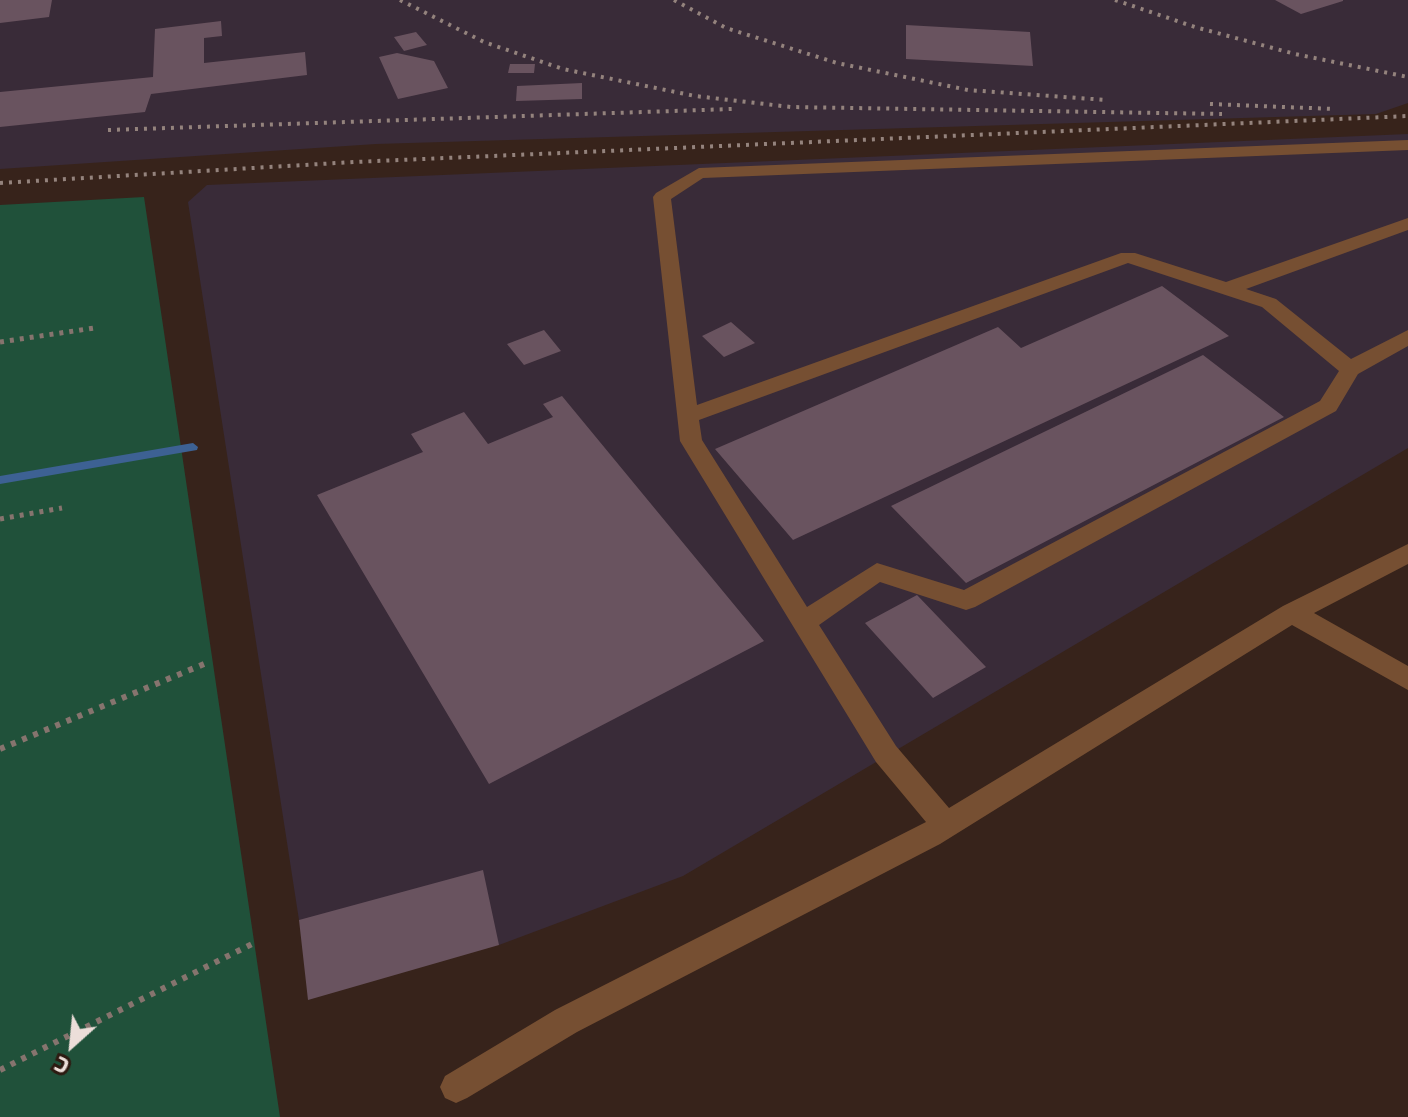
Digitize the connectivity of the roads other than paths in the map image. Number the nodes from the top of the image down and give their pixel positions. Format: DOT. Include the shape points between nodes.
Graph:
graph roads {
  1 [pos="1408,145"];
  2 [pos="1408,224"];
  3 [pos="1226,289"];
  4 [pos="1408,337"];
  5 [pos="1350,369"];
  6 [pos="689,416"];
  7 [pos="1408,553"];
  8 [pos="1292,613"];
  9 [pos="804,622"];
  10 [pos="1408,679"];
  11 [pos="946,825"];
  12 [pos="456,1087"];
  1 -- 6 [label="street" via="699,173 662,197"];
  2 -- 3 [label="street"];
  3 -- 5 [label="street" via="1269,303"];
  3 -- 6 [label="street" via="1128,257"];
  4 -- 5 [label="street"];
  5 -- 9 [label="street" via="1328,406 966,600 877,572"];
  6 -- 9 [label="street" via="691,441"];
  7 -- 8 [label="street"];
  8 -- 10 [label="street"];
  8 -- 11 [label="street"];
  9 -- 11 [label="street" via="886,754"];
  11 -- 12 [label="street" via="566,1021"];
}
